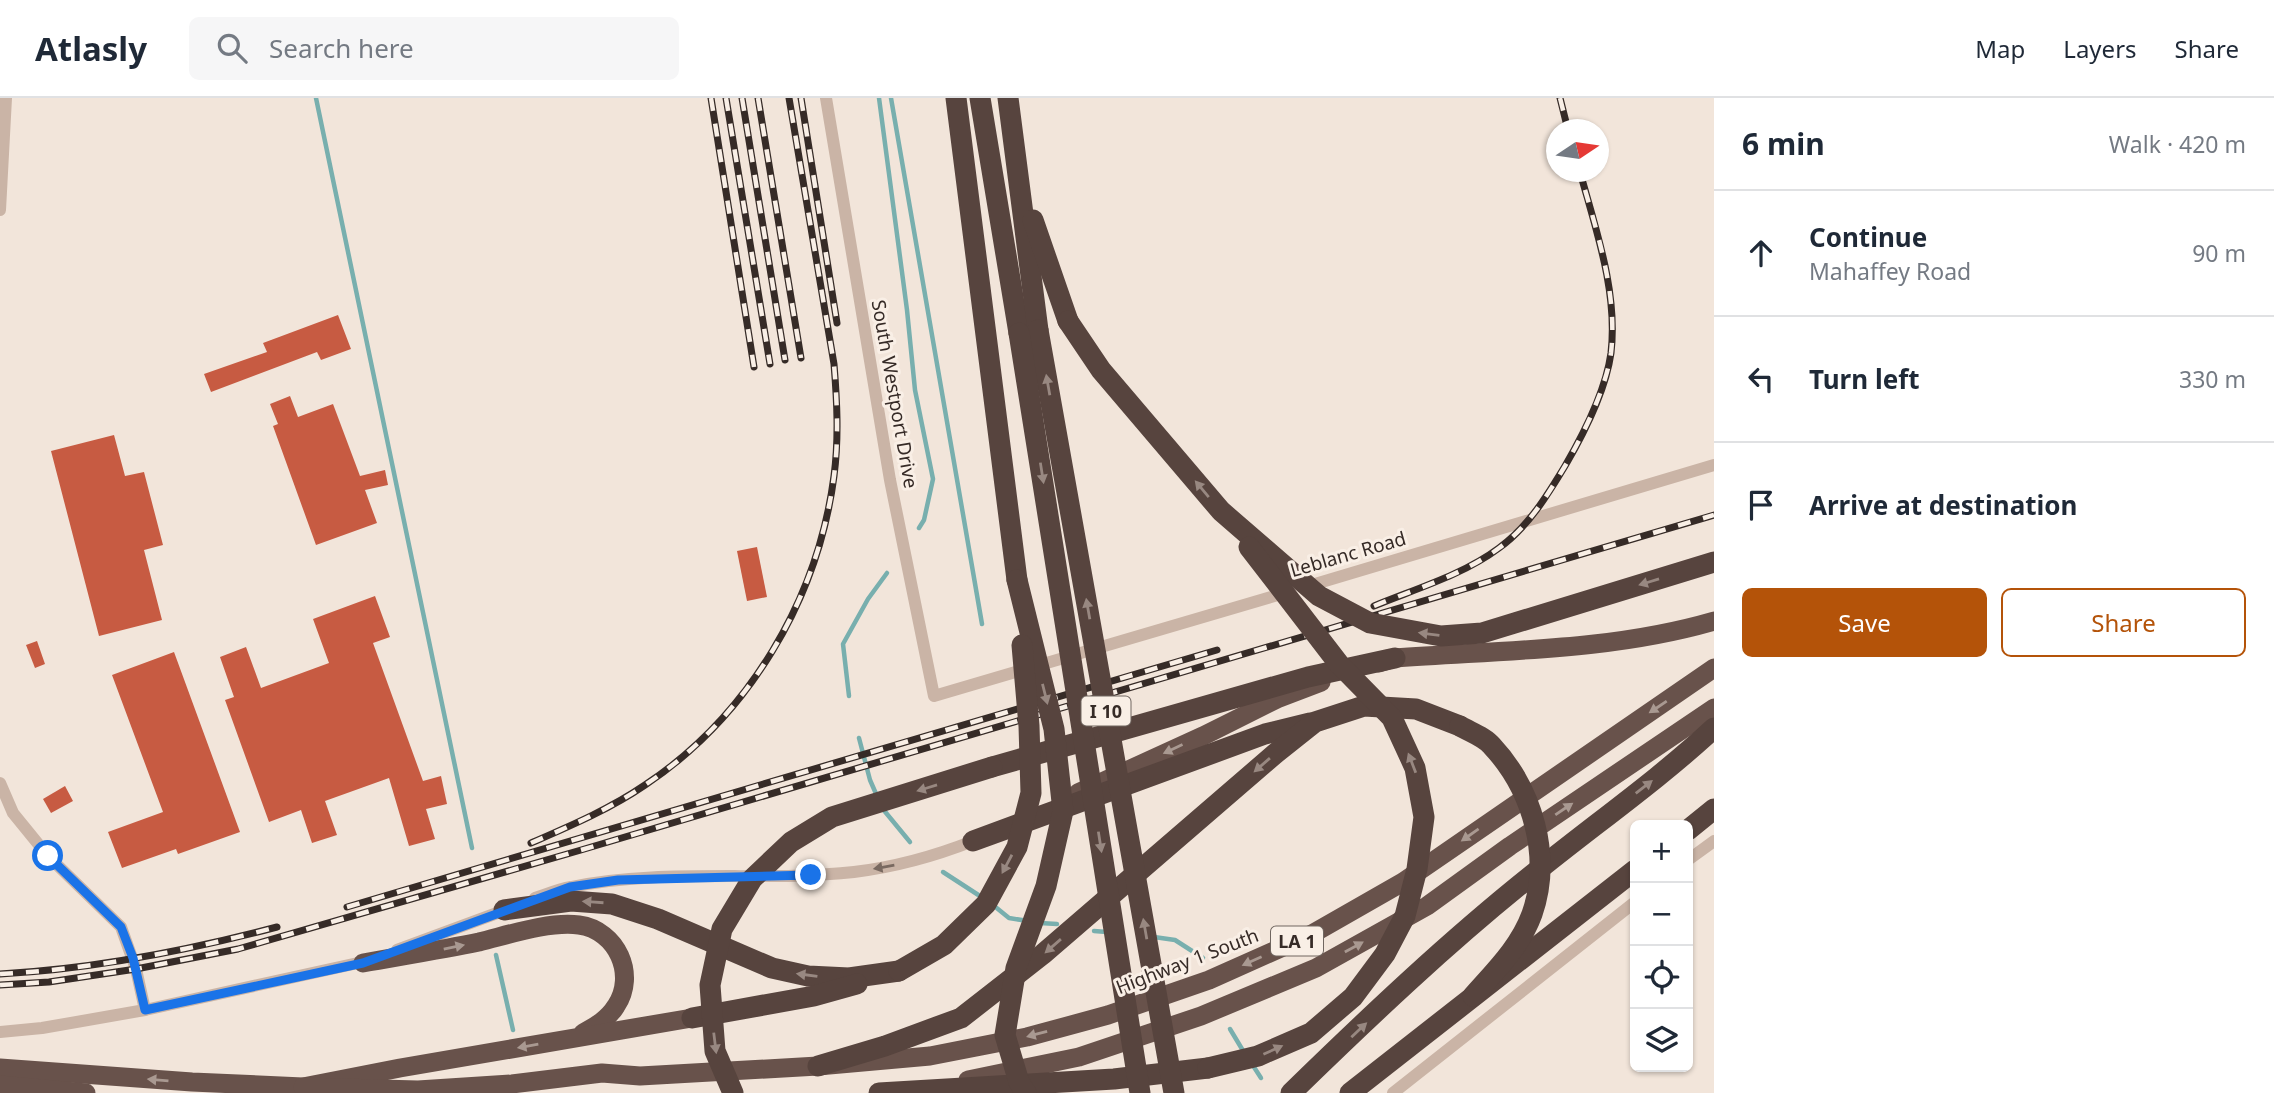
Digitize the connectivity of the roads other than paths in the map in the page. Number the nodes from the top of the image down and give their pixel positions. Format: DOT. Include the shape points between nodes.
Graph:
graph roads {
  1 [pos="6,98"];
  2 [pos="826,98"];
  3 [pos="956,98"];
  4 [pos="981,98"];
  5 [pos="1008,98"];
  6 [pos="1018,176"];
  7 [pos="0,210"];
  8 [pos="1029,331"];
  9 [pos="1714,465"];
  10 [pos="1221,511"];
  11 [pos="1714,562"];
  12 [pos="1017,580"];
  13 [pos="1714,621"];
  14 [pos="1395,659"];
  15 [pos="1714,668"];
  16 [pos="934,696"];
  17 [pos="1714,708"];
  18 [pos="1315,722"];
  19 [pos="1714,728"];
  20 [pos="0,783"];
  21 [pos="1714,809"];
  22 [pos="1693,826"];
  23 [pos="973,841"];
  24 [pos="1714,841"];
  25 [pos="1693,856"];
  26 [pos="1630,874"];
  27 [pos="1630,906"];
  28 [pos="504,910"];
  29 [pos="363,963"];
  30 [pos="899,971"];
  31 [pos="1473,996"];
  32 [pos="145,1010"];
  33 [pos="692,1018"];
  34 [pos="0,1032"];
  35 [pos="576,1037"];
  36 [pos="818,1066"];
  37 [pos="0,1074"];
  38 [pos="303,1087"];
  39 [pos="86,1093"];
  40 [pos="733,1093"];
  41 [pos="870,1093"];
  42 [pos="879,1093"];
  43 [pos="1026,1093"];
  44 [pos="1140,1093"];
  45 [pos="1174,1093"];
  46 [pos="1291,1093"];
  47 [pos="1350,1093"];
  48 [pos="1393,1093"];
  1 -- 7 [label="street"];
  2 -- 16 [label="street, South Westport Drive" via="890,481"];
  3 -- 12 [label="highway"];
  4 -- 8 [label="highway, I 10"];
  5 -- 6 [label="highway, I 10"];
  6 -- 8 [label="highway, I 10"];
  10 -- 6 [label="highway, one-way, bridge" via="1101,370 1068,321"];
  8 -- 44 [label="highway, I 10, one-way, bridge"];
  45 -- 8 [label="highway, I 10, one-way, bridge"];
  9 -- 16 [label="street, Leblanc Road"];
  11 -- 10 [label="highway, one-way, bridge" via="1482,633 1441,636 1370,623 1319,596"];
  42 -- 10 [label="highway, one-way, bridge" via="1114,1079 1208,1068 1258,1056 1311,1032 1353,997 1385,954 1405,916 1417,869 1424,817 1415,768 1392,718 1339,664"];
  12 -- 30 [label="highway, one-way, bridge" via="1031,793 1017,847 986,904 944,945"];
  12 -- 43 [label="highway, one-way, bridge" via="1054,729 1063,811 1046,887 1016,968 1005,1035"];
  13 -- 14 [label="highway" via="1611,643"];
  14 -- 23 [label="highway, one-way" via="1279,698"];
  14 -- 40 [label="highway, one-way, bridge" via="1308,677 992,767 832,817 791,842 751,879 722,929 710,985 715,1051"];
  15 -- 36 [label="highway, Highway 1 South / LA 1, one-way" via="1403,881 1312,934 1220,975 1108,1015 1027,1037 930,1056"];
  41 -- 17 [label="highway, LA 1, one-way" via="1079,1058 1201,1016 1316,968 1427,906"];
  18 -- 23 [label="highway" via="1265,734"];
  18 -- 31 [label="highway, bridge" via="1364,706 1416,709 1491,744 1519,783 1536,821 1541,874 1532,915 1511,953"];
  18 -- 36 [label="highway, one-way" via="1043,954 961,1018"];
  46 -- 19 [label="highway, one-way" via="1520,884"];
  20 -- 32 [label="street" via="13,813 48,856 121,927"];
  21 -- 22 [label="highway"];
  23 -- 28 [label="street, one-way" via="928,857 856,872 618,880 570,887"];
  24 -- 25 [label="street"];
  26 -- 31 [label="highway, bridge"];
  27 -- 48 [label="street"];
  28 -- 29 [label="street"];
  30 -- 28 [label="highway, one-way" via="849,978 784,971 612,904 571,901"];
  29 -- 32 [label="street"];
  29 -- 35 [label="highway, one-way" via="556,925 580,925 611,942 622,961 625,980 610,1015"];
  30 -- 33 [label="highway" via="814,996"];
  31 -- 47 [label="highway"];
  32 -- 34 [label="street"];
  33 -- 35 [label="highway"];
  35 -- 38 [label="highway, one-way"];
  36 -- 38 [label="highway, Highway 1 South / LA 1" via="639,1076 602,1073 418,1090"];
  38 -- 37 [label="highway, one-way"];
  37 -- 39 [label="highway"];
}
